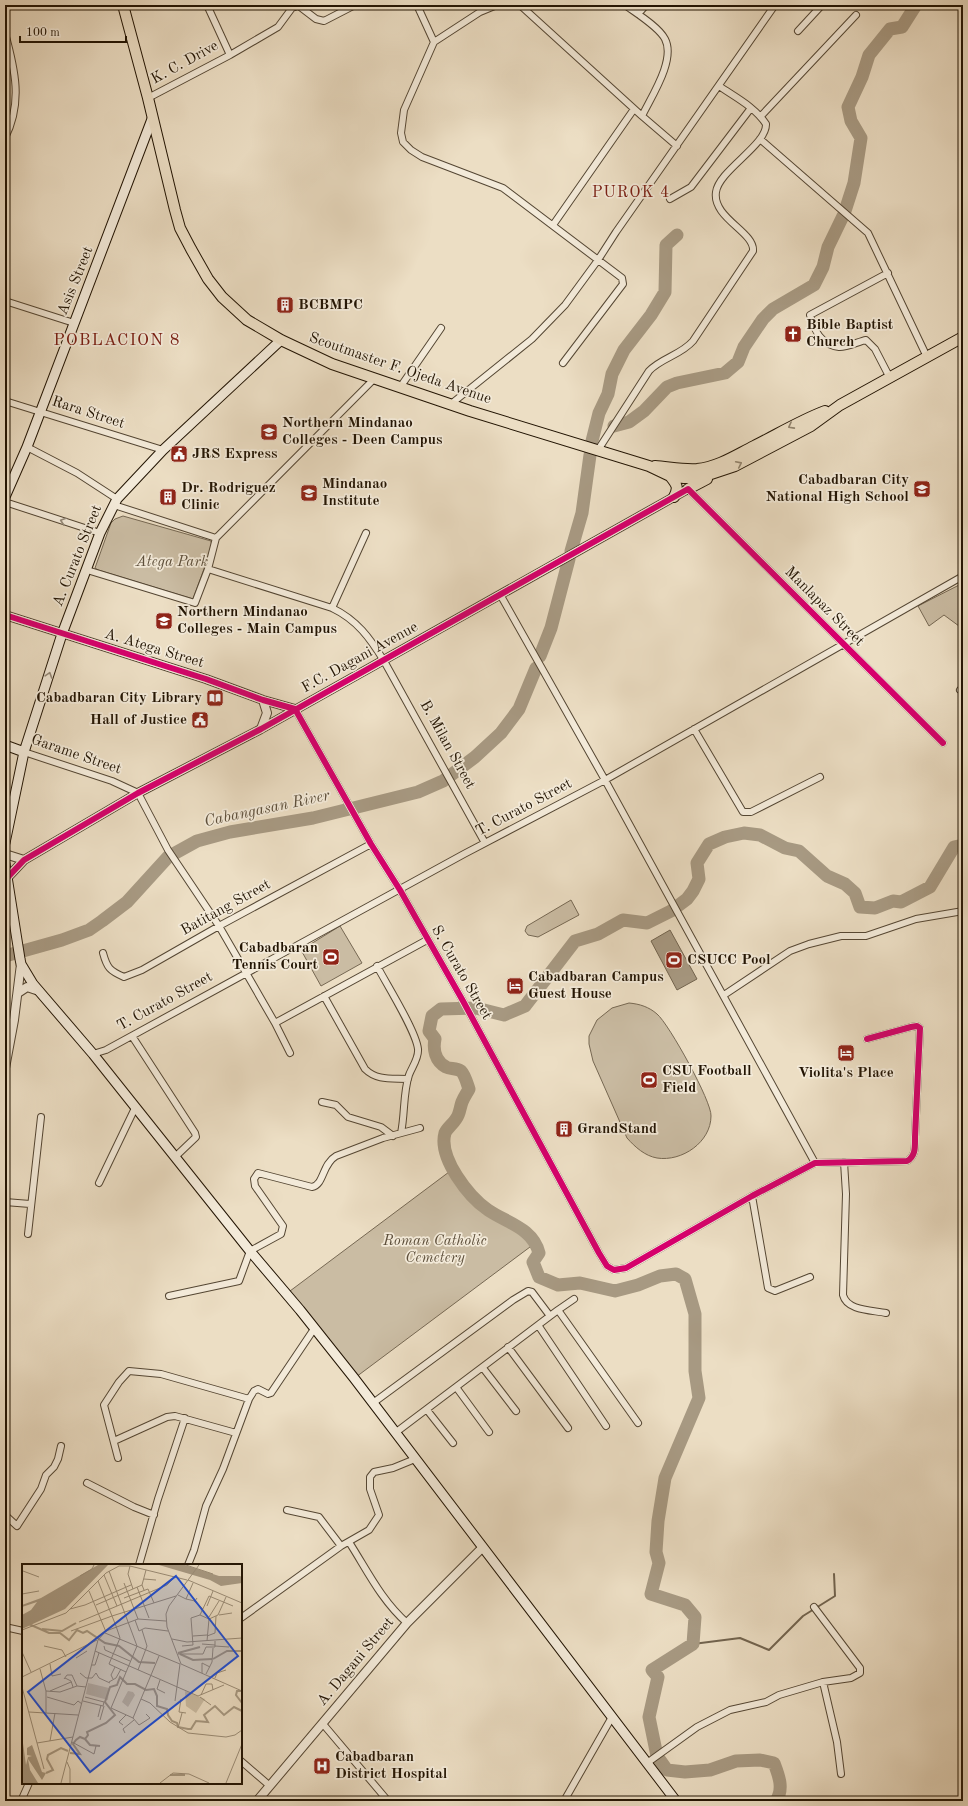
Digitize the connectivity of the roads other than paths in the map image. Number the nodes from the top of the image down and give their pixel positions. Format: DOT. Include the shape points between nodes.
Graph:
graph roads {
  1 [pos="123,5"];
  2 [pos="207,5"];
  3 [pos="355,5"];
  4 [pos="416,5"];
  5 [pos="497,5"];
  6 [pos="520,5"];
  7 [pos="625,5"];
  8 [pos="646,5"];
  9 [pos="775,5"];
  10 [pos="822,5"];
  11 [pos="299,6"];
  12 [pos="290,7"];
  13 [pos="638,14"];
  14 [pos="856,15"];
  15 [pos="798,31"];
  16 [pos="5,33"];
  17 [pos="434,42"];
  18 [pos="230,55"];
  19 [pos="719,86"];
  20 [pos="148,98"];
  21 [pos="751,108"];
  22 [pos="634,109"];
  23 [pos="642,116"];
  24 [pos="761,116"];
  25 [pos="152,119"];
  26 [pos="5,138"];
  27 [pos="760,139"];
  28 [pos="677,146"];
  29 [pos="670,199"];
  30 [pos="553,225"];
  31 [pos="598,260"];
  32 [pos="888,273"];
  33 [pos="5,301"];
  34 [pos="74,323"];
  35 [pos="441,328"];
  36 [pos="963,337"];
  37 [pos="281,340"];
  38 [pos="927,357"];
  39 [pos="563,363"];
  40 [pos="375,378"];
  41 [pos="890,378"];
  42 [pos="401,386"];
  43 [pos="5,400"];
  44 [pos="451,404"];
  45 [pos="840,405"];
  46 [pos="40,412"];
  47 [pos="27,447"];
  48 [pos="163,450"];
  49 [pos="598,450"];
  50 [pos="649,466"];
  51 [pos="718,472"];
  52 [pos="670,476"];
  53 [pos="688,489"];
  54 [pos="5,497"];
  55 [pos="674,497"];
  56 [pos="5,502"];
  57 [pos="116,502"];
  58 [pos="100,533"];
  59 [pos="366,533"];
  60 [pos="216,538"];
  61 [pos="208,569"];
  62 [pos="87,570"];
  63 [pos="963,576"];
  64 [pos="501,596"];
  65 [pos="332,608"];
  66 [pos="5,615"];
  67 [pos="62,634"];
  68 [pos="843,644"];
  69 [pos="384,661"];
  70 [pos="263,700"];
  71 [pos="296,709"];
  72 [pos="261,729"];
  73 [pos="694,729"];
  74 [pos="943,743"];
  75 [pos="5,745"];
  76 [pos="24,752"];
  77 [pos="820,777"];
  78 [pos="605,780"];
  79 [pos="138,793"];
  80 [pos="5,843"];
  81 [pos="485,843"];
  82 [pos="371,844"];
  83 [pos="5,854"];
  84 [pos="24,860"];
  85 [pos="5,864"];
  86 [pos="8,877"];
  87 [pos="400,890"];
  88 [pos="963,911"];
  89 [pos="219,926"];
  90 [pos="427,940"];
  91 [pos="103,953"];
  92 [pos="20,957"];
  93 [pos="377,966"];
  94 [pos="246,973"];
  95 [pos="39,990"];
  96 [pos="18,993"];
  97 [pos="724,995"];
  98 [pos="324,996"];
  99 [pos="275,1022"];
  100 [pos="132,1036"];
  101 [pos="867,1039"];
  102 [pos="106,1050"];
  103 [pos="93,1054"];
  104 [pos="290,1054"];
  105 [pos="99,1062"];
  106 [pos="5,1068"];
  107 [pos="408,1079"];
  108 [pos="322,1102"];
  109 [pos="135,1108"];
  110 [pos="41,1117"];
  111 [pos="420,1128"];
  112 [pos="401,1133"];
  113 [pos="393,1136"];
  114 [pos="175,1157"];
  115 [pos="844,1162"];
  116 [pos="815,1163"];
  117 [pos="99,1183"];
  118 [pos="752,1196"];
  119 [pos="5,1202"];
  120 [pos="30,1204"];
  121 [pos="28,1234"];
  122 [pos="250,1251"];
  123 [pos="810,1278"];
  124 [pos="169,1296"];
  125 [pos="574,1299"];
  126 [pos="558,1310"];
  127 [pos="886,1312"];
  128 [pos="550,1316"];
  129 [pos="538,1325"];
  130 [pos="314,1329"];
  131 [pos="508,1347"];
  132 [pos="483,1368"];
  133 [pos="456,1387"];
  134 [pos="249,1399"];
  135 [pos="373,1403"];
  136 [pos="428,1410"];
  137 [pos="516,1411"];
  138 [pos="185,1418"];
  139 [pos="638,1423"];
  140 [pos="606,1426"];
  141 [pos="568,1428"];
  142 [pos="489,1432"];
  143 [pos="236,1433"];
  144 [pos="395,1433"];
  145 [pos="114,1441"];
  146 [pos="453,1443"];
  147 [pos="61,1446"];
  148 [pos="118,1458"];
  149 [pos="415,1459"];
  150 [pos="87,1483"];
  151 [pos="287,1510"];
  152 [pos="5,1515"];
  153 [pos="154,1515"];
  154 [pos="349,1542"];
  155 [pos="341,1546"];
  156 [pos="482,1548"];
  157 [pos="139,1564"];
  158 [pos="188,1564"];
  159 [pos="814,1607"];
  160 [pos="242,1617"];
  161 [pos="407,1622"];
  162 [pos="5,1627"];
  163 [pos="22,1632"];
  164 [pos="823,1682"];
  165 [pos="612,1717"];
  166 [pos="323,1724"];
  167 [pos="242,1762"];
  168 [pos="649,1762"];
  169 [pos="841,1774"];
  170 [pos="29,1784"];
  171 [pos="270,1786"];
  172 [pos="21,1801"];
  173 [pos="257,1801"];
  174 [pos="388,1801"];
  175 [pos="564,1801"];
  176 [pos="676,1801"];
  1 -- 20 [label="highway, Scoutmaster F. Ojeda Avenue"];
  2 -- 18 [label="street, K. C. Drive"];
  3 -- 11 [label="street" via="324,21 316,19"];
  4 -- 17 [label="street"];
  5 -- 17 [label="street" via="480,12"];
  6 -- 22 [label="street"];
  7 -- 13 [label="street"];
  8 -- 13 [label="street"];
  9 -- 19 [label="street"];
  10 -- 15 [label="street"];
  11 -- 12 [label="street"];
  12 -- 18 [label="street" via="278,27"];
  13 -- 23 [label="street" via="665,38 669,52 664,70"];
  14 -- 24 [label="street"];
  16 -- 26 [label="street" via="16,88 16,103"];
  17 -- 30 [label="street" via="404,110 401,133 403,142 422,157 503,188"];
  18 -- 20 [label="street, K. C. Drive"];
  19 -- 21 [label="street"];
  19 -- 28 [label="street"];
  20 -- 25 [label="highway, Scoutmaster F. Ojeda Avenue"];
  21 -- 24 [label="street"];
  21 -- 29 [label="street" via="691,187"];
  22 -- 23 [label="street"];
  22 -- 30 [label="street"];
  23 -- 28 [label="street"];
  24 -- 27 [label="street" via="766,126"];
  25 -- 34 [label="main road, Asis Street"];
  25 -- 37 [label="highway, Scoutmaster F. Ojeda Avenue" via="180,228 208,279 222,297 247,320"];
  27 -- 32 [label="street" via="868,233"];
  27 -- 49 [label="street" via="721,180 716,191 716,204 751,240 754,245 753,251 690,345 679,354 653,366 649,371"];
  28 -- 31 [label="street"];
  30 -- 31 [label="street"];
  31 -- 39 [label="street" via="620,276 623,284"];
  31 -- 44 [label="street" via="564,304 532,339"];
  32 -- 38 [label="street"];
  32 -- 41 [label="street" via="810,315 814,329 824,342 840,347 866,340 875,349"];
  33 -- 34 [label="street"];
  34 -- 46 [label="main road, Asis Street"];
  35 -- 42 [label="street"];
  36 -- 38 [label="highway, Scoutmaster F. Ojeda Avenue"];
  37 -- 40 [label="highway, Scoutmaster F. Ojeda Avenue" via="332,364"];
  37 -- 48 [label="main road, A. Curato Street"];
  38 -- 41 [label="highway, Scoutmaster F. Ojeda Avenue"];
  40 -- 42 [label="highway, Scoutmaster F. Ojeda Avenue"];
  40 -- 60 [label="street"];
  41 -- 45 [label="highway, Scoutmaster F. Ojeda Avenue"];
  42 -- 44 [label="highway, Scoutmaster F. Ojeda Avenue"];
  43 -- 46 [label="street, Rara Street"];
  44 -- 49 [label="highway, Scoutmaster F. Ojeda Avenue"];
  45 -- 50 [label="highway, Scoutmaster F. Ojeda Avenue, one-way" via="807,418 715,464 699,469"];
  51 -- 45 [label="highway, Scoutmaster F. Ojeda Avenue, one-way" via="735,466 811,426"];
  46 -- 47 [label="main road, Asis Street"];
  46 -- 48 [label="street, Rara Street"];
  47 -- 54 [label="main road, Asis Street"];
  47 -- 57 [label="street" via="77,473"];
  48 -- 57 [label="main road, A. Curato Street"];
  49 -- 50 [label="highway, Scoutmaster F. Ojeda Avenue"];
  50 -- 52 [label="highway, Scoutmaster F. Ojeda Avenue"];
  51 -- 52 [label="highway, Scoutmaster F. Ojeda Avenue" via="698,478"];
  51 -- 53 [label="highway"];
  52 -- 55 [label="highway" via="678,489"];
  53 -- 55 [label="street, F.C. Dagani Avenue"];
  53 -- 68 [label="street, Manlapaz Street"];
  55 -- 64 [label="street, F.C. Dagani Avenue"];
  58 -- 56 [label="street, one-way"];
  57 -- 58 [label="main road, A. Curato Street"];
  57 -- 60 [label="street"];
  58 -- 62 [label="main road, A. Curato Street"];
  59 -- 65 [label="street"];
  60 -- 61 [label="street"];
  61 -- 62 [label="street" via="197,601 192,603"];
  61 -- 65 [label="street, B. Milan Street"];
  62 -- 67 [label="main road, A. Curato Street"];
  63 -- 68 [label="street, T. Curato Street"];
  64 -- 69 [label="street, F.C. Dagani Avenue"];
  64 -- 78 [label="street"];
  65 -- 69 [label="street, B. Milan Street" via="345,615 367,634"];
  66 -- 67 [label="street, A. Atega Street"];
  67 -- 70 [label="street, A. Atega Street" via="206,679"];
  76 -- 67 [label="main road, A. Curato Street, one-way"];
  68 -- 73 [label="street, T. Curato Street"];
  68 -- 74 [label="street, Manlapaz Street"];
  69 -- 71 [label="street, F.C. Dagani Avenue"];
  69 -- 81 [label="street, B. Milan Street"];
  70 -- 71 [label="street, A. Atega Street"];
  70 -- 72 [label="street" via="267,713"];
  71 -- 72 [label="street, F.C. Dagani Avenue"];
  71 -- 82 [label="street, S. Curato Street"];
  72 -- 79 [label="street, F.C. Dagani Avenue"];
  73 -- 77 [label="street" via="743,812 750,812"];
  73 -- 78 [label="street, T. Curato Street"];
  75 -- 76 [label="main road, Garame Street"];
  76 -- 79 [label="street, Garame Street" via="112,780"];
  76 -- 80 [label="main road, A. Curato Street"];
  78 -- 81 [label="street, T. Curato Street"];
  78 -- 97 [label="street"];
  79 -- 84 [label="street, F.C. Dagani Avenue"];
  79 -- 89 [label="street" via="168,850"];
  81 -- 87 [label="street, T. Curato Street"];
  82 -- 87 [label="street, S. Curato Street"];
  82 -- 89 [label="street, Batitang Street"];
  83 -- 84 [label="street"];
  84 -- 86 [label="street, F.C. Dagani Avenue"];
  85 -- 86 [label="main road"];
  86 -- 92 [label="main road"];
  87 -- 90 [label="street, S. Curato Street"];
  87 -- 94 [label="street, T. Curato Street"];
  88 -- 97 [label="street" via="916,919 866,936 841,936 809,944 790,951"];
  89 -- 91 [label="street, Batitang Street" via="142,970 124,977 106,966"];
  89 -- 94 [label="street"];
  90 -- 93 [label="street"];
  90 -- 118 [label="street, S. Curato Street" via="463,1001 607,1266 614,1270 626,1268"];
  92 -- 95 [label="main road"];
  92 -- 96 [label="street"];
  93 -- 98 [label="street"];
  93 -- 107 [label="street" via="418,1049"];
  94 -- 99 [label="street"];
  94 -- 100 [label="street, T. Curato Street"];
  95 -- 96 [label="street" via="27,987"];
  95 -- 103 [label="main road"];
  96 -- 106 [label="street"];
  97 -- 116 [label="street"];
  98 -- 99 [label="street"];
  98 -- 107 [label="street" via="365,1069 378,1078"];
  99 -- 104 [label="street"];
  100 -- 102 [label="street, T. Curato Street"];
  100 -- 114 [label="street" via="195,1133 196,1137"];
  101 -- 115 [label="street" via="911,1027 920,1028 914,1154 907,1161"];
  102 -- 103 [label="street, T. Curato Street"];
  102 -- 105 [label="street"];
  103 -- 105 [label="main road"];
  105 -- 109 [label="main road"];
  107 -- 112 [label="street"];
  108 -- 113 [label="street" via="339,1107 345,1116 355,1121 381,1127"];
  109 -- 114 [label="main road"];
  109 -- 117 [label="street"];
  110 -- 120 [label="street"];
  111 -- 112 [label="street"];
  112 -- 113 [label="street"];
  113 -- 122 [label="street" via="332,1158 326,1164 315,1187 258,1173 254,1179 257,1191 283,1226 282,1233"];
  114 -- 122 [label="main road"];
  115 -- 116 [label="street"];
  115 -- 127 [label="street" via="844,1301 852,1306"];
  116 -- 118 [label="street"];
  118 -- 123 [label="street" via="768,1288 776,1291"];
  119 -- 120 [label="street"];
  120 -- 121 [label="street"];
  122 -- 124 [label="street" via="239,1282"];
  122 -- 130 [label="main road"];
  125 -- 126 [label="street"];
  126 -- 128 [label="street"];
  126 -- 139 [label="street"];
  128 -- 129 [label="street"];
  128 -- 135 [label="street" via="532,1292 528,1291"];
  129 -- 131 [label="street"];
  129 -- 140 [label="street"];
  130 -- 134 [label="street" via="271,1393 258,1389"];
  130 -- 135 [label="main road"];
  131 -- 132 [label="street"];
  131 -- 141 [label="street"];
  132 -- 133 [label="street"];
  132 -- 137 [label="street"];
  133 -- 136 [label="street"];
  133 -- 142 [label="street"];
  134 -- 143 [label="street"];
  134 -- 145 [label="street" via="161,1374 129,1371 104,1405"];
  135 -- 144 [label="main road"];
  136 -- 144 [label="street"];
  136 -- 146 [label="street"];
  138 -- 143 [label="street"];
  138 -- 145 [label="street" via="167,1417"];
  138 -- 153 [label="street"];
  143 -- 158 [label="street" via="206,1506"];
  144 -- 149 [label="main road"];
  145 -- 148 [label="street"];
  147 -- 152 [label="street" via="58,1459 17,1526"];
  149 -- 154 [label="street" via="374,1472 370,1477 370,1489 379,1515 369,1530"];
  149 -- 156 [label="main road"];
  150 -- 153 [label="street"];
  151 -- 155 [label="street" via="319,1517"];
  153 -- 157 [label="street"];
  154 -- 155 [label="street"];
  154 -- 161 [label="street" via="392,1610"];
  155 -- 160 [label="street"];
  156 -- 161 [label="street, A. Dagani Street"];
  156 -- 165 [label="main road"];
  159 -- 164 [label="street" via="861,1670 851,1678"];
  161 -- 166 [label="street, A. Dagani Street"];
  162 -- 163 [label="street"];
  164 -- 168 [label="street" via="711,1718"];
  164 -- 169 [label="street" via="837,1742"];
  165 -- 168 [label="main road"];
  165 -- 175 [label="street"];
  166 -- 171 [label="street, A. Dagani Street"];
  166 -- 174 [label="street"];
  167 -- 171 [label="street"];
  168 -- 176 [label="main road"];
  170 -- 172 [label="street"];
  171 -- 173 [label="street, A. Dagani Street"];
}
